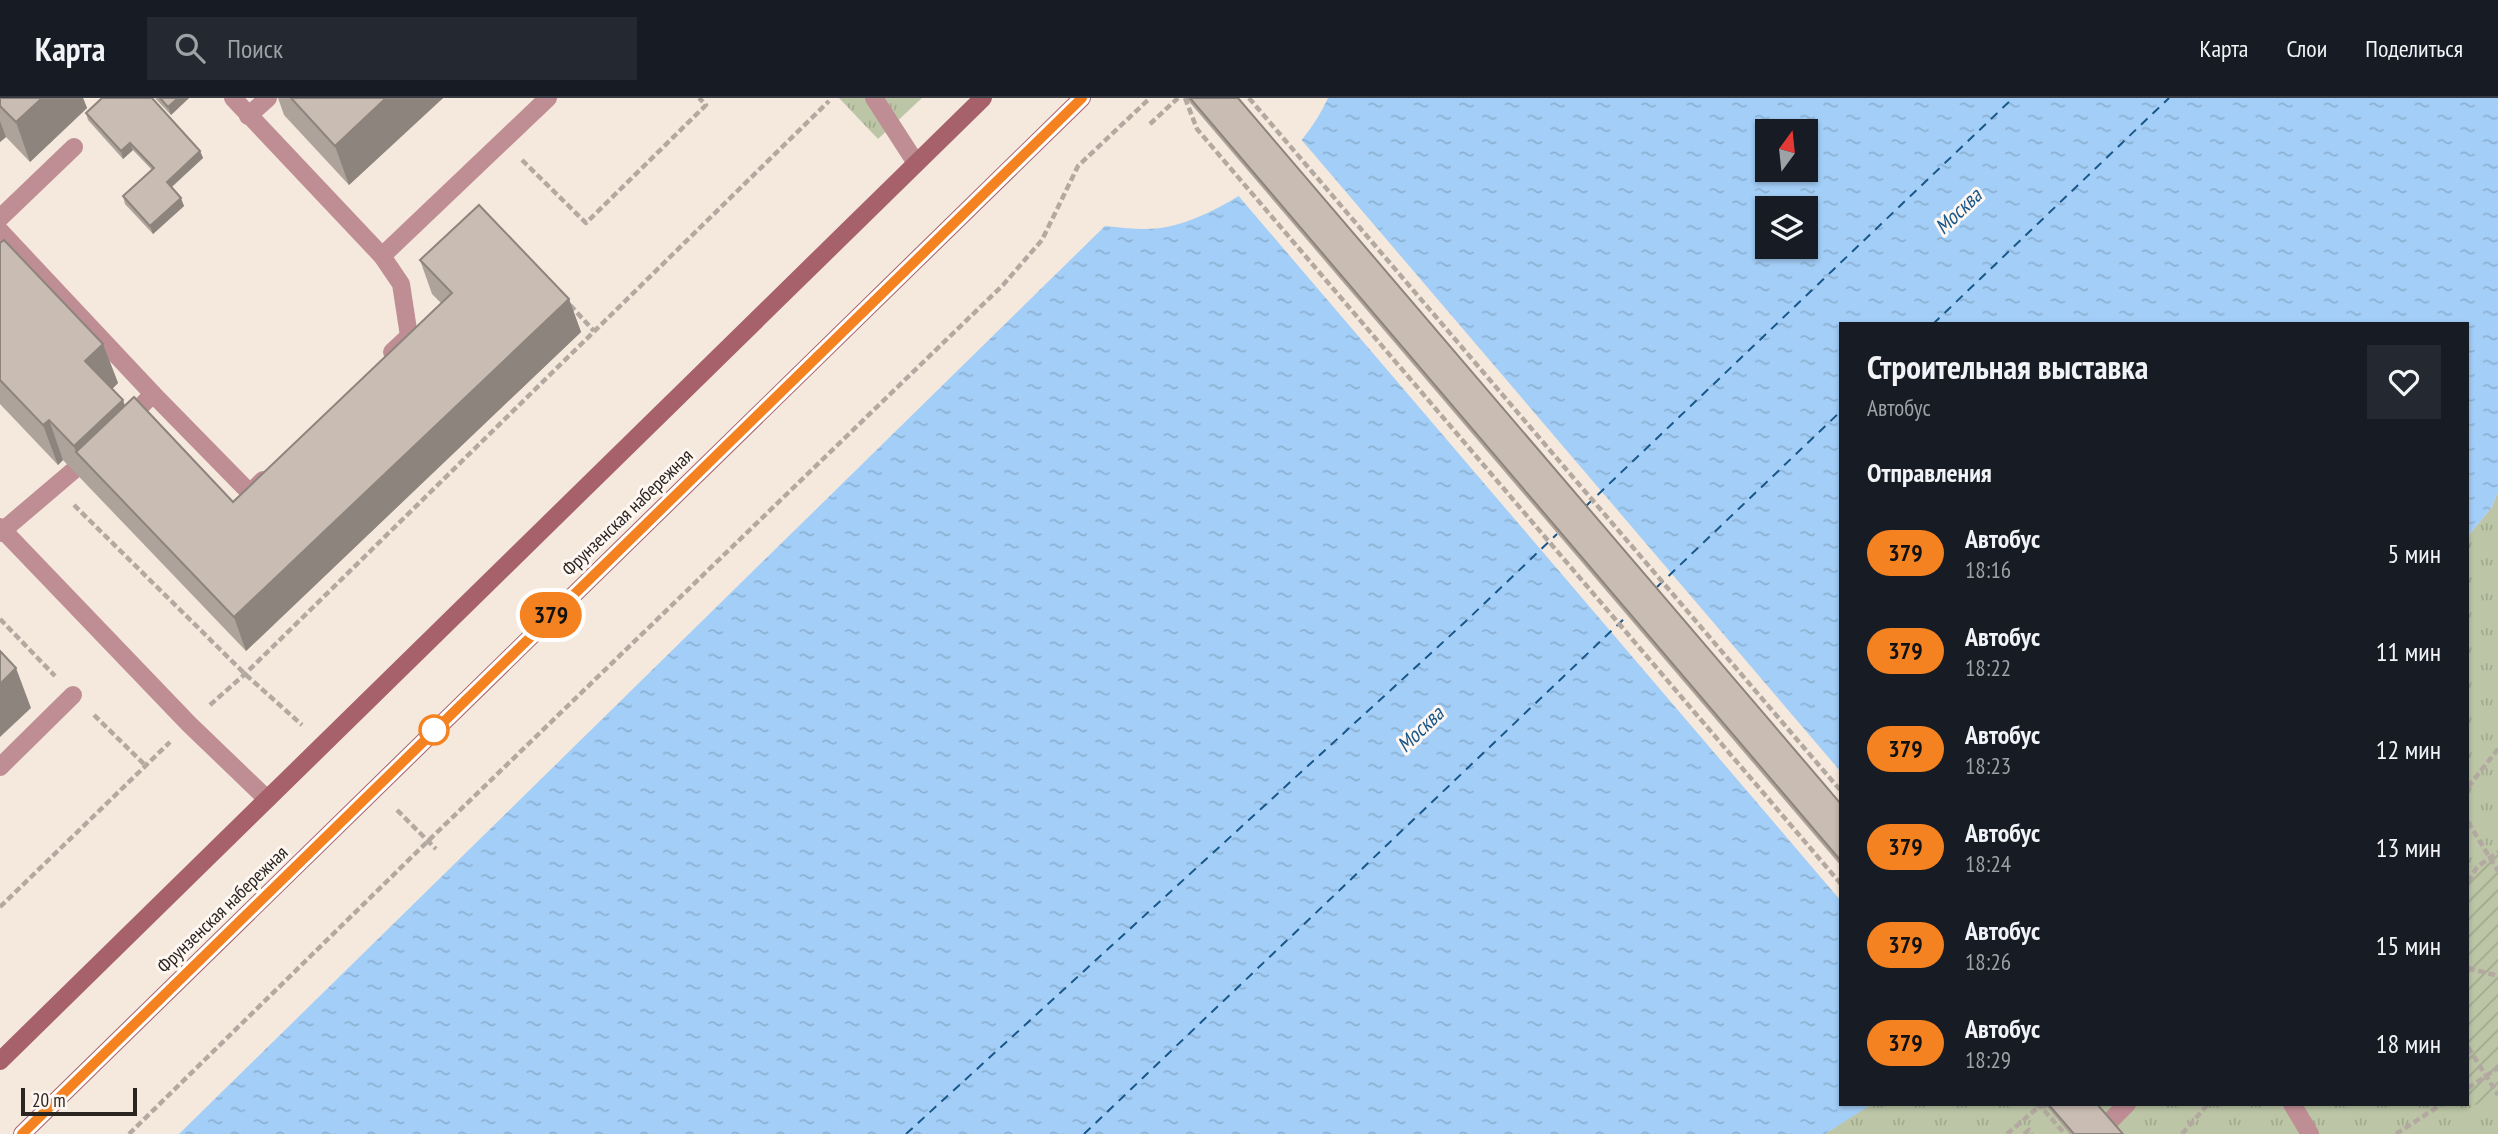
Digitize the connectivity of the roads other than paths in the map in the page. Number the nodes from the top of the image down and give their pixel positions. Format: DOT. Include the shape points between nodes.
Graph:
graph roads {
  1 [pos="233,98"];
  2 [pos="268,98"];
  3 [pos="548,98"];
  4 [pos="874,98"];
  5 [pos="983,98"];
  6 [pos="1082,98"];
  7 [pos="248,116"];
  8 [pos="74,147"];
  9 [pos="916,163"];
  10 [pos="0,218"];
  11 [pos="0,231"];
  12 [pos="382,256"];
  13 [pos="379,365"];
  14 [pos="153,394"];
  15 [pos="123,425"];
  16 [pos="280,463"];
  17 [pos="74,470"];
  18 [pos="1,530"];
  19 [pos="74,695"];
  20 [pos="0,767"];
  21 [pos="267,799"];
  22 [pos="0,1061"];
  23 [pos="2125,1106"];
  24 [pos="2293,1106"];
  25 [pos="22,1134"];
  26 [pos="2097,1134"];
  27 [pos="2310,1134"];
  1 -- 7 [label="lane"];
  2 -- 7 [label="lane"];
  3 -- 12 [label="lane"];
  4 -- 9 [label="lane"];
  5 -- 9 [label="main road"];
  6 -- 25 [label="main road, Фрунзенская набережная"];
  7 -- 12 [label="lane"];
  8 -- 10 [label="lane"];
  9 -- 21 [label="main road"];
  11 -- 14 [label="lane"];
  12 -- 13 [label="lane" via="401,284 409,336"];
  14 -- 15 [label="lane"];
  14 -- 16 [label="lane" via="250,493"];
  17 -- 18 [label="lane"];
  18 -- 21 [label="lane"];
  19 -- 20 [label="lane"];
  21 -- 22 [label="main road"];
  23 -- 26 [label="lane"];
  24 -- 27 [label="lane"];
}
